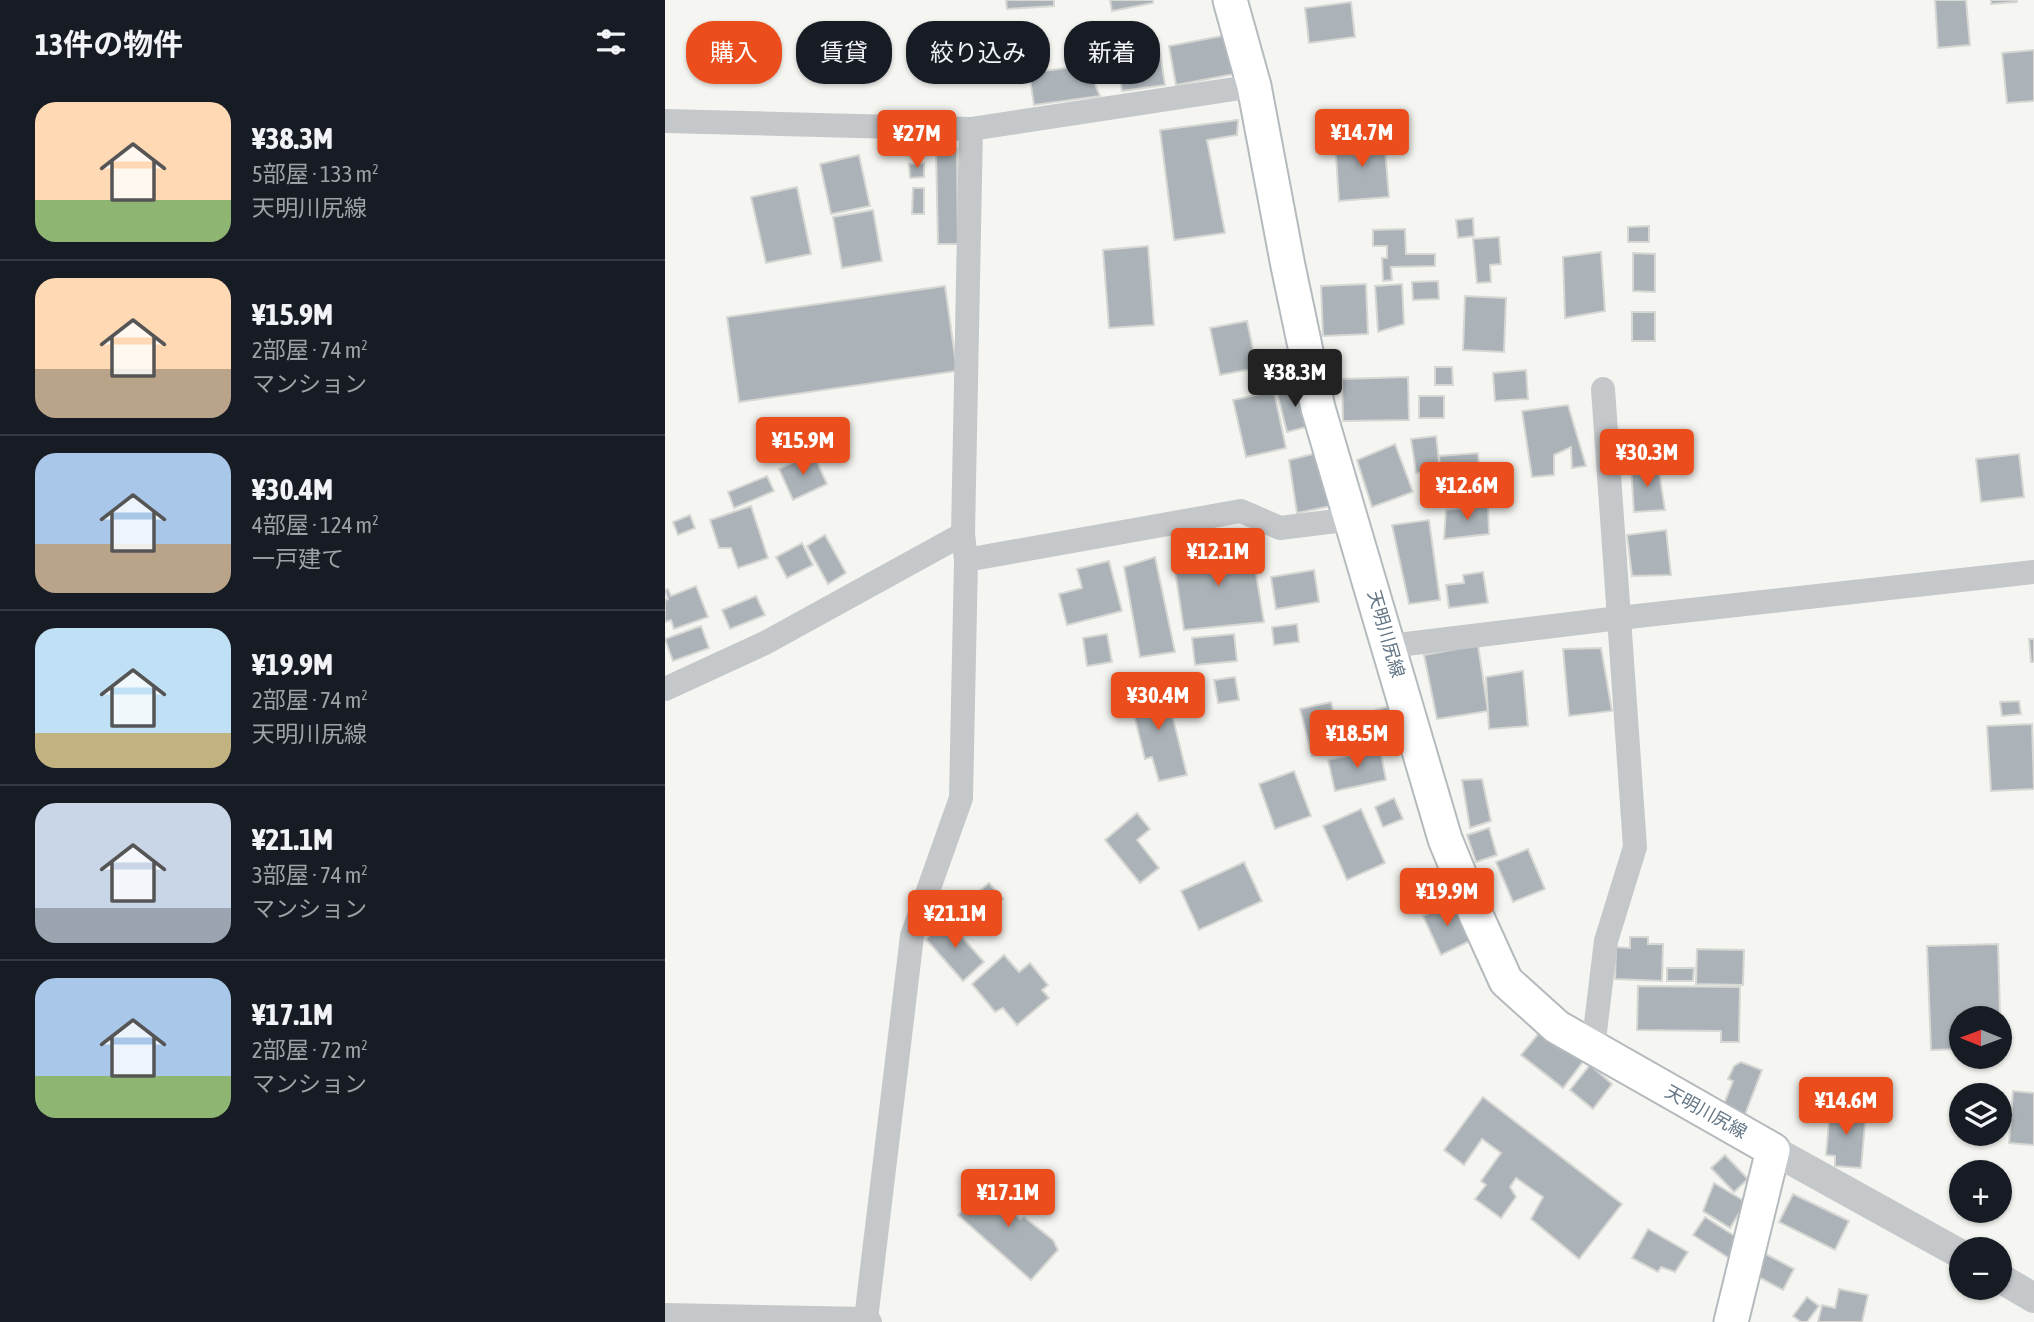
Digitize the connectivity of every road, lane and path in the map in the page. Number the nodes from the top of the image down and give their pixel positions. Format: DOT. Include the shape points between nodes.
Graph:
graph roads {
  1 [pos="1230,0"];
  2 [pos="1254,86"];
  3 [pos="665,121"];
  4 [pos="971,129"];
  5 [pos="1603,389"];
  6 [pos="1352,519"];
  7 [pos="963,534"];
  8 [pos="966,560"];
  9 [pos="2034,572"];
  10 [pos="1619,618"];
  11 [pos="1390,646"];
  12 [pos="665,689"];
  13 [pos="1593,1048"];
  14 [pos="1773,1150"];
  15 [pos="1949,1248"];
  16 [pos="2012,1285"];
  17 [pos="2034,1298"];
  18 [pos="665,1315"];
  19 [pos="868,1320"];
  20 [pos="1731,1322"];
  1 -- 2 [label="main road, 天明川尻線"];
  2 -- 4 [label="street"];
  2 -- 6 [label="main road, 天明川尻線" via="1318,408"];
  3 -- 4 [label="street"];
  4 -- 7 [label="street"];
  5 -- 10 [label="street"];
  6 -- 8 [label="street" via="1280,528 1241,511"];
  6 -- 11 [label="main road, 天明川尻線"];
  7 -- 8 [label="street"];
  7 -- 12 [label="street" via="765,643"];
  8 -- 19 [label="street" via="961,798 912,936"];
  9 -- 10 [label="street"];
  10 -- 11 [label="street"];
  10 -- 13 [label="street" via="1635,847 1606,941"];
  11 -- 13 [label="main road, 天明川尻線" via="1445,839 1506,981 1557,1027"];
  13 -- 14 [label="main road, 天明川尻線"];
  14 -- 15 [label="street"];
  14 -- 20 [label="main road"];
  16 -- 17 [label="street"];
  18 -- 19 [label="street"];
}
